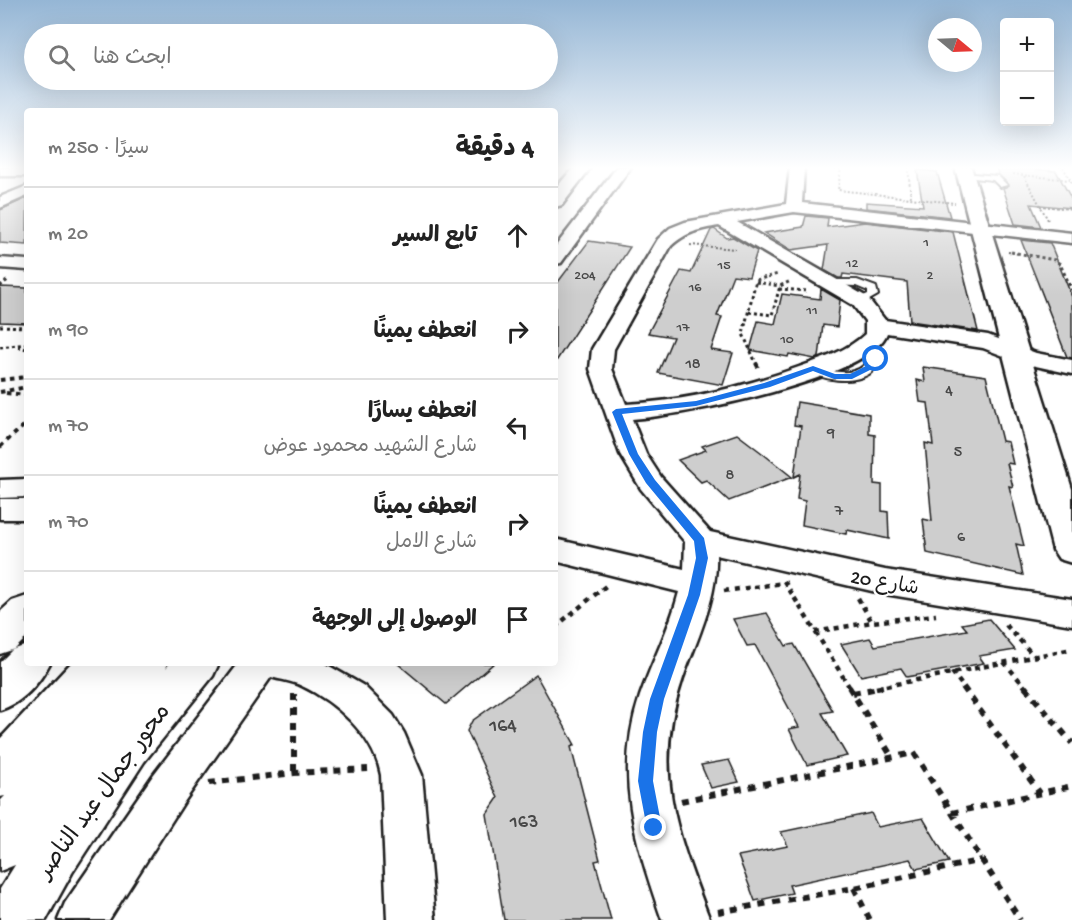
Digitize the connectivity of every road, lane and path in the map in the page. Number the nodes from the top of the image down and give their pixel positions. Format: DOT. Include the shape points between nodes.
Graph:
graph roads {
  1 [pos="591,210"];
  2 [pos="778,210"];
  3 [pos="820,210"];
  4 [pos="938,210"];
  5 [pos="975,210"];
  6 [pos="1042,210"];
  7 [pos="721,220"];
  8 [pos="980,228"];
  9 [pos="1065,237"];
  10 [pos="664,243"];
  11 [pos="767,247"];
  12 [pos="558,255"];
  13 [pos="0,263"];
  14 [pos="24,265"];
  15 [pos="1064,272"];
  16 [pos="1072,273"];
  17 [pos="0,274"];
  18 [pos="24,276"];
  19 [pos="807,279"];
  20 [pos="756,282"];
  21 [pos="780,286"];
  22 [pos="1072,290"];
  23 [pos="749,312"];
  24 [pos="0,326"];
  25 [pos="24,327"];
  26 [pos="871,337"];
  27 [pos="24,344"];
  28 [pos="12,346"];
  29 [pos="0,347"];
  30 [pos="24,348"];
  31 [pos="1016,354"];
  32 [pos="1072,367"];
  33 [pos="24,377"];
  34 [pos="0,380"];
  35 [pos="767,385"];
  36 [pos="24,388"];
  37 [pos="1,392"];
  38 [pos="24,395"];
  39 [pos="616,412"];
  40 [pos="24,426"];
  41 [pos="0,447"];
  42 [pos="24,488"];
  43 [pos="0,489"];
  44 [pos="0,509"];
  45 [pos="24,509"];
  46 [pos="700,540"];
  47 [pos="1072,550"];
  48 [pos="558,551"];
  49 [pos="764,557"];
  50 [pos="626,569"];
  51 [pos="785,583"];
  52 [pos="695,590"];
  53 [pos="1004,603"];
  54 [pos="1072,612"];
  55 [pos="944,614"];
  56 [pos="24,615"];
  57 [pos="558,625"];
  58 [pos="815,632"];
  59 [pos="0,637"];
  60 [pos="1072,649"];
  61 [pos="1034,656"];
  62 [pos="1004,662"];
  63 [pos="25,666"];
  64 [pos="96,666"];
  65 [pos="143,666"];
  66 [pos="194,666"];
  67 [pos="274,666"];
  68 [pos="276,666"];
  69 [pos="281,666"];
  70 [pos="952,672"];
  71 [pos="0,691"];
  72 [pos="853,693"];
  73 [pos="1072,743"];
  74 [pos="892,757"];
  75 [pos="400,767"];
  76 [pos="294,773"];
  77 [pos="0,774"];
  78 [pos="1072,786"];
  79 [pos="169,788"];
  80 [pos="1040,793"];
  81 [pos="651,808"];
  82 [pos="952,813"];
  83 [pos="0,844"];
  84 [pos="982,860"];
  85 [pos="854,888"];
  86 [pos="686,919"];
  87 [pos="14,920"];
  88 [pos="82,920"];
  89 [pos="411,920"];
  90 [pos="870,920"];
  91 [pos="1020,920"];
  1 -- 12 [label="street"];
  2 -- 7 [label="street"];
  3 -- 8 [label="street"];
  4 -- 8 [label="path"];
  5 -- 8 [label="street"];
  6 -- 9 [label="path"];
  7 -- 10 [label="street" via="676,232"];
  7 -- 11 [label="street"];
  8 -- 9 [label="street"];
  8 -- 15 [label="path" via="1059,264"];
  8 -- 31 [label="street"];
  10 -- 11 [label="path" via="730,249"];
  10 -- 39 [label="street" via="603,349 601,369"];
  11 -- 19 [label="street"];
  13 -- 14 [label="street"];
  15 -- 16 [label="path"];
  15 -- 22 [label="path"];
  17 -- 18 [label="street"];
  19 -- 20 [label="path" via="792,271"];
  19 -- 21 [label="path"];
  19 -- 26 [label="street" via="831,283 860,301 872,314"];
  20 -- 21 [label="path"];
  20 -- 23 [label="path"];
  21 -- 23 [label="path" via="772,315"];
  23 -- 35 [label="path" via="743,334"];
  24 -- 25 [label="path"];
  26 -- 31 [label="street" via="993,357"];
  26 -- 35 [label="street" via="813,369"];
  27 -- 28 [label="path"];
  28 -- 29 [label="path"];
  28 -- 30 [label="path"];
  31 -- 32 [label="street"];
  31 -- 47 [label="street"];
  33 -- 34 [label="path"];
  35 -- 39 [label="street" via="696,404"];
  36 -- 37 [label="path"];
  37 -- 38 [label="path"];
  39 -- 46 [label="street" via="633,454 651,483"];
  40 -- 41 [label="path"];
  42 -- 43 [label="street"];
  44 -- 45 [label="street"];
  46 -- 49 [label="street, شارع 20"];
  46 -- 52 [label="street" via="702,558"];
  48 -- 50 [label="street"];
  49 -- 51 [label="path"];
  49 -- 53 [label="street, شارع 20"];
  50 -- 52 [label="street"];
  50 -- 57 [label="path"];
  51 -- 52 [label="path"];
  51 -- 58 [label="path"];
  52 -- 81 [label="street" via="657,699 650,732 646,781"];
  53 -- 54 [label="street, شارع 20"];
  53 -- 61 [label="path" via="991,609"];
  55 -- 58 [label="path"];
  56 -- 59 [label="street"];
  58 -- 72 [label="path"];
  60 -- 61 [label="path"];
  61 -- 62 [label="path"];
  62 -- 70 [label="path"];
  62 -- 73 [label="path"];
  63 -- 71 [label="street"];
  64 -- 77 [label="street"];
  65 -- 83 [label="street" via="88,729"];
  66 -- 87 [label="street, محور جمال عبد الناصر" via="127,746 53,854"];
  67 -- 79 [label="street"];
  68 -- 76 [label="path"];
  69 -- 75 [label="street" via="342,689 365,707"];
  70 -- 72 [label="path"];
  70 -- 80 [label="path"];
  72 -- 74 [label="path"];
  74 -- 81 [label="path"];
  74 -- 82 [label="path" via="914,753"];
  75 -- 76 [label="path"];
  75 -- 89 [label="street"];
  76 -- 79 [label="path"];
  78 -- 80 [label="path"];
  79 -- 88 [label="street"];
  80 -- 82 [label="path"];
  81 -- 86 [label="street" via="654,828"];
  82 -- 84 [label="path"];
  84 -- 85 [label="path"];
  84 -- 91 [label="path"];
  85 -- 86 [label="path"];
  85 -- 90 [label="path"];
}
